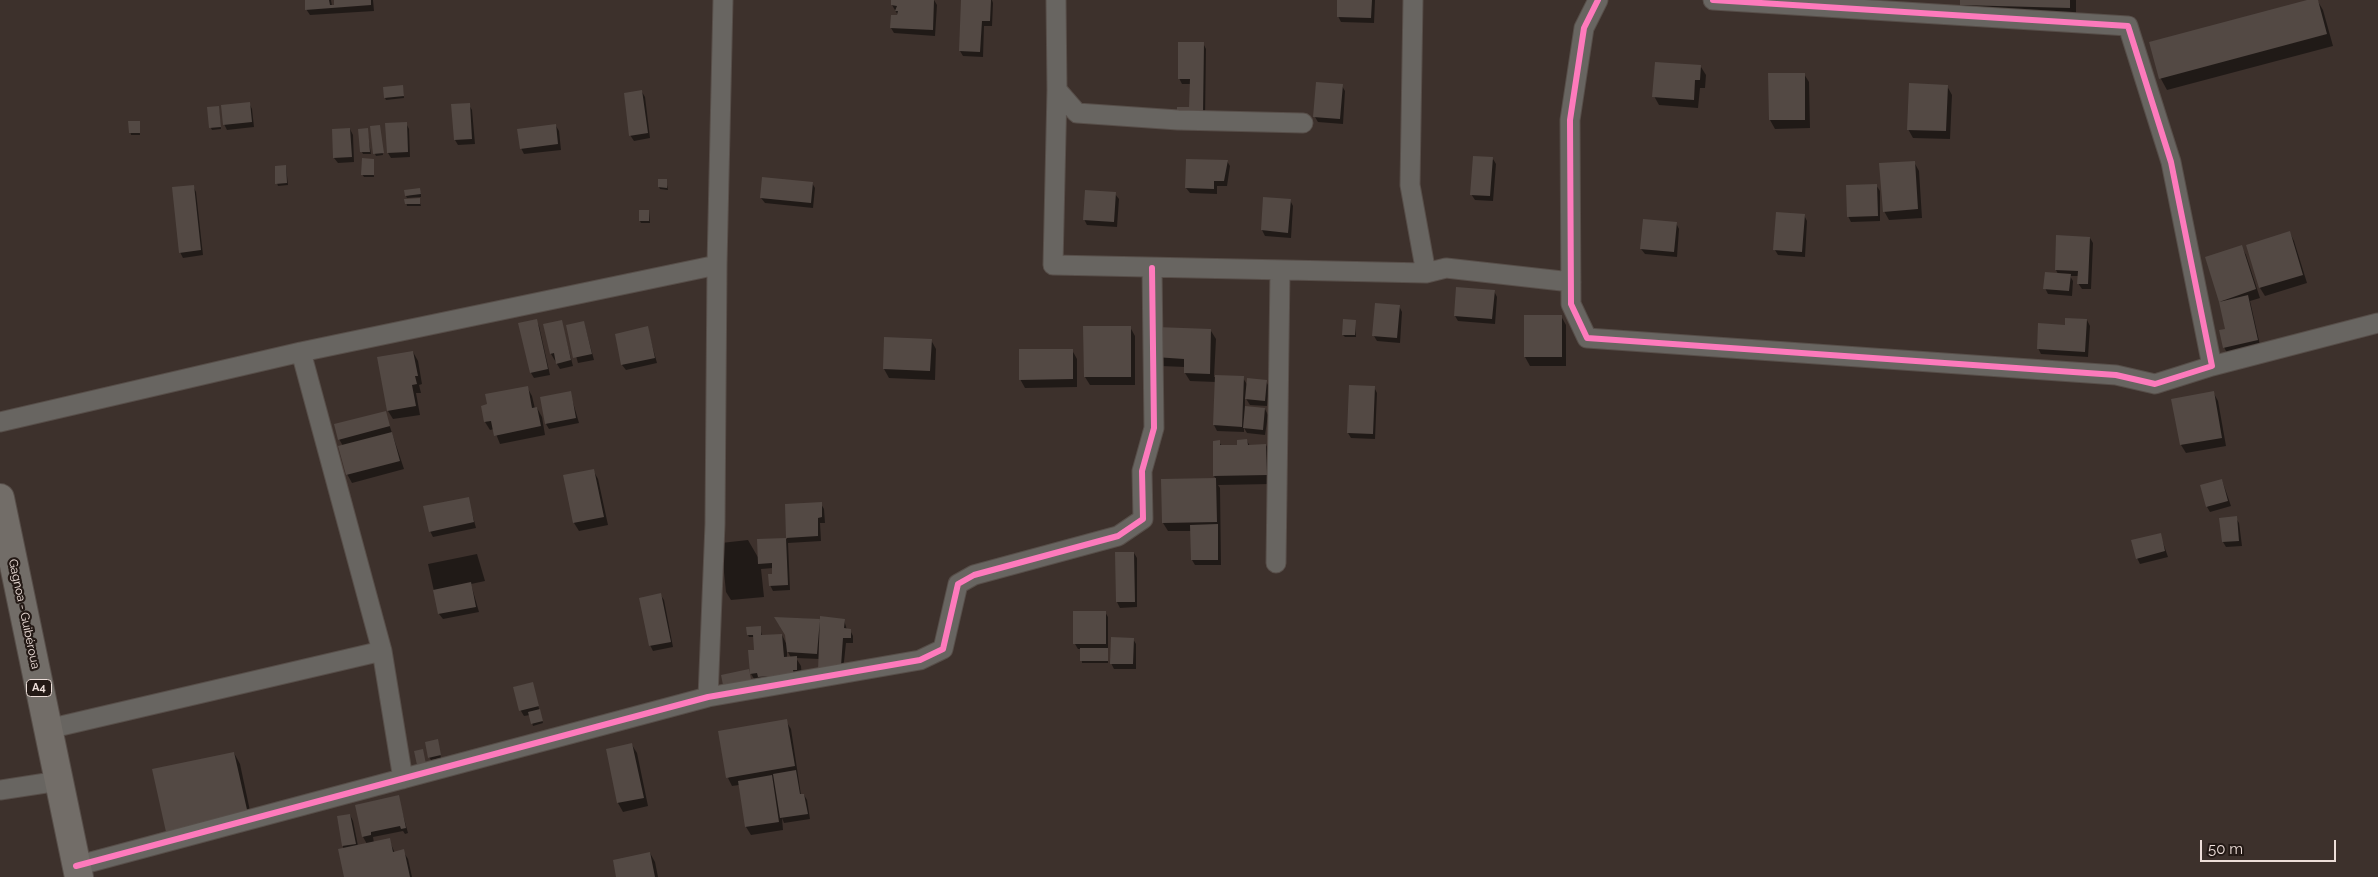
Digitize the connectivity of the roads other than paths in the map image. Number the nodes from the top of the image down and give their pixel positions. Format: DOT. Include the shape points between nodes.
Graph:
graph roads {
  1 [pos="723,0"];
  2 [pos="1056,0"];
  3 [pos="1413,0"];
  4 [pos="1598,0"];
  5 [pos="1712,0"];
  6 [pos="1057,90"];
  7 [pos="1302,123"];
  8 [pos="717,265"];
  9 [pos="1152,268"];
  10 [pos="1280,271"];
  11 [pos="1426,273"];
  12 [pos="1571,282"];
  13 [pos="2378,323"];
  14 [pos="301,352"];
  15 [pos="2212,366"];
  16 [pos="0,422"];
  17 [pos="0,498"];
  18 [pos="1276,563"];
  19 [pos="382,651"];
  20 [pos="708,698"];
  21 [pos="48,729"];
  22 [pos="403,779"];
  23 [pos="59,782"];
  24 [pos="0,790"];
  25 [pos="77,871"];
  1 -- 8 [label="street"];
  2 -- 6 [label="street"];
  3 -- 11 [label="street" via="1410,185"];
  4 -- 12 [label="street" via="1584,28 1570,120"];
  5 -- 15 [label="street" via="2128,26 2171,162"];
  6 -- 7 [label="street" via="1077,114"];
  6 -- 9 [label="street" via="1053,265"];
  8 -- 14 [label="street"];
  8 -- 20 [label="street" via="715,524"];
  9 -- 10 [label="street"];
  9 -- 20 [label="street" via="1154,428 1142,471 1143,519 1118,536 974,575 958,584 943,649 920,660"];
  10 -- 11 [label="street"];
  10 -- 18 [label="street"];
  11 -- 12 [label="street" via="1446,268"];
  12 -- 15 [label="street" via="1571,304 1587,338 2116,375 2155,384"];
  13 -- 15 [label="street"];
  14 -- 16 [label="street"];
  14 -- 19 [label="street"];
  17 -- 21 [label="main road, Gagnoa - Guibéroua / A4"];
  19 -- 21 [label="street"];
  19 -- 22 [label="street"];
  20 -- 22 [label="street"];
  21 -- 23 [label="main road, Gagnoa - Guibéroua / A4"];
  22 -- 25 [label="street"];
  23 -- 24 [label="street"];
  23 -- 25 [label="main road, Gagnoa - Guibéroua / A4"];
}
